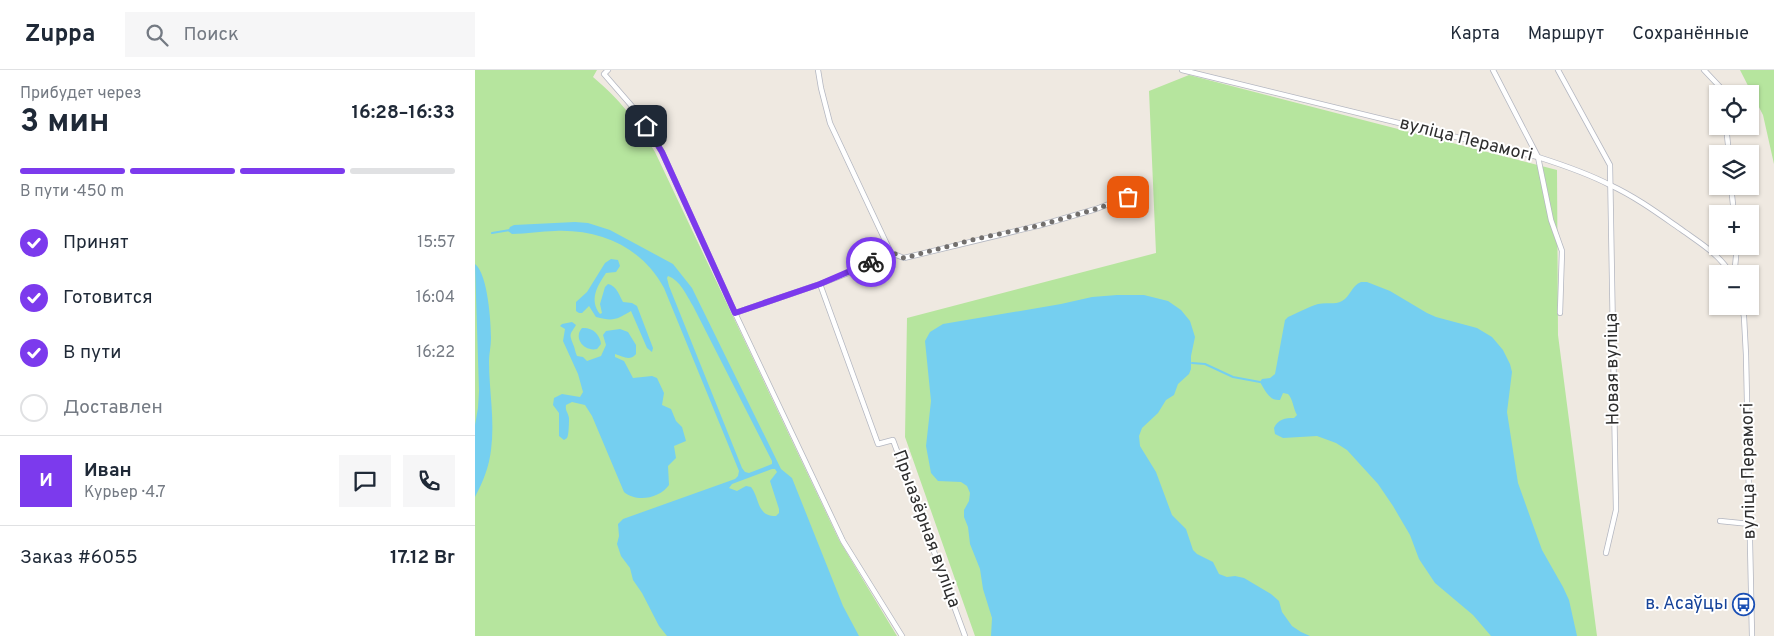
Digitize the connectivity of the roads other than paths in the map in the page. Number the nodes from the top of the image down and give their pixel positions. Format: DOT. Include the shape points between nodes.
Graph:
graph roads {
  1 [pos="818,70"];
  2 [pos="1181,70"];
  3 [pos="1493,70"];
  4 [pos="1558,70"];
  5 [pos="1704,70"];
  6 [pos="606,72"];
  7 [pos="1718,85"];
  8 [pos="1538,157"];
  9 [pos="1611,185"];
  10 [pos="1145,190"];
  11 [pos="891,252"];
  12 [pos="1724,265"];
  13 [pos="820,284"];
  14 [pos="735,313"];
  15 [pos="1560,313"];
  16 [pos="1744,315"];
  17 [pos="1720,521"];
  18 [pos="1750,524"];
  19 [pos="1606,553"];
  20 [pos="902,636"];
  21 [pos="965,636"];
  22 [pos="1752,636"];
  1 -- 11 [label="street" via="830,123"];
  2 -- 8 [label="street, вуліца Перамогі"];
  3 -- 8 [label="street"];
  4 -- 9 [label="street" via="1608,160"];
  5 -- 7 [label="street"];
  6 -- 14 [label="street" via="662,152"];
  8 -- 9 [label="street, вуліца Перамогі" via="1574,168"];
  8 -- 15 [label="street" via="1561,251"];
  9 -- 12 [label="street, вуліца Перамогі" via="1701,243"];
  9 -- 19 [label="street, Новая вуліца" via="1616,510"];
  10 -- 11 [label="street" via="1041,225 904,258"];
  11 -- 13 [label="street"];
  13 -- 14 [label="street"];
  13 -- 21 [label="street, Прыазёрная вуліца" via="878,444 893,440"];
  14 -- 20 [label="street" via="843,541"];
  16 -- 18 [label="street, вуліца Перамогі"];
  17 -- 18 [label="street"];
  18 -- 22 [label="street, вуліца Перамогі"];
}
